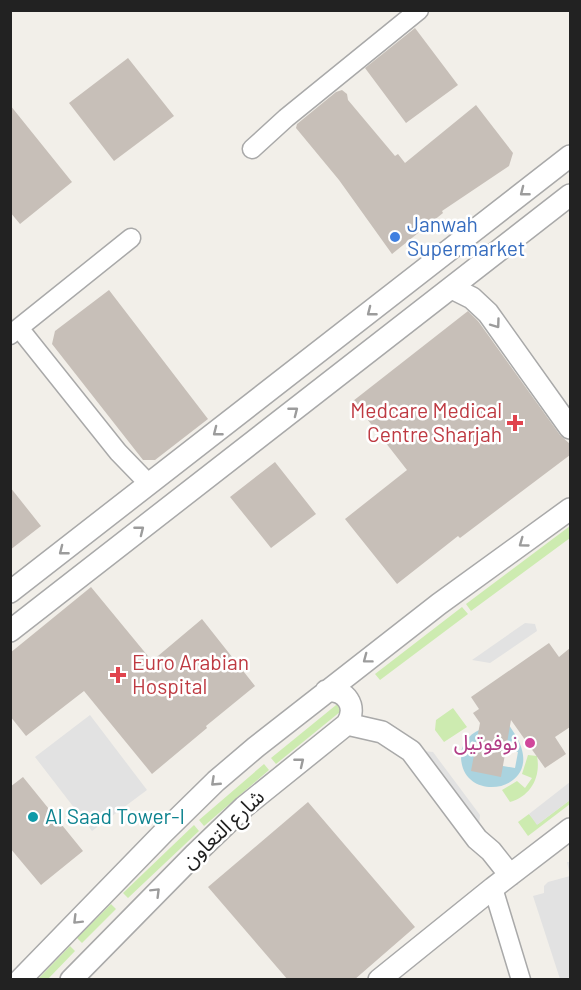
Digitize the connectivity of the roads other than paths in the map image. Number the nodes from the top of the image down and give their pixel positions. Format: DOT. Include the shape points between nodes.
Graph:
graph roads {
  1 [pos="419,10"];
  2 [pos="252,149"];
  3 [pos="570,156"];
  4 [pos="570,195"];
  5 [pos="131,238"];
  6 [pos="452,288"];
  7 [pos="15,331"];
  8 [pos="570,428"];
  9 [pos="149,484"];
  10 [pos="570,509"];
  11 [pos="11,592"];
  12 [pos="10,631"];
  13 [pos="326,691"];
  14 [pos="347,724"];
  15 [pos="570,829"];
  16 [pos="501,882"];
  17 [pos="521,979"];
  18 [pos="20,980"];
  19 [pos="71,980"];
  20 [pos="379,980"];
  1 -- 2 [label="street"];
  3 -- 9 [label="street, one-way"];
  4 -- 6 [label="street"];
  5 -- 7 [label="street"];
  6 -- 8 [label="street, one-way" via="472,298 488,313"];
  12 -- 6 [label="street, one-way"];
  7 -- 9 [label="street"];
  9 -- 11 [label="street, one-way"];
  10 -- 13 [label="street, شارع التعاون, one-way"];
  13 -- 14 [label="street" via="339,692 348,700 352,712"];
  13 -- 18 [label="street, شارع التعاون, one-way" via="216,781"];
  14 -- 16 [label="street" via="382,732 411,751 477,839"];
  19 -- 14 [label="street, شارع التعاون, one-way" via="244,807"];
  15 -- 16 [label="street"];
  16 -- 17 [label="street"];
  16 -- 20 [label="street"];
}
